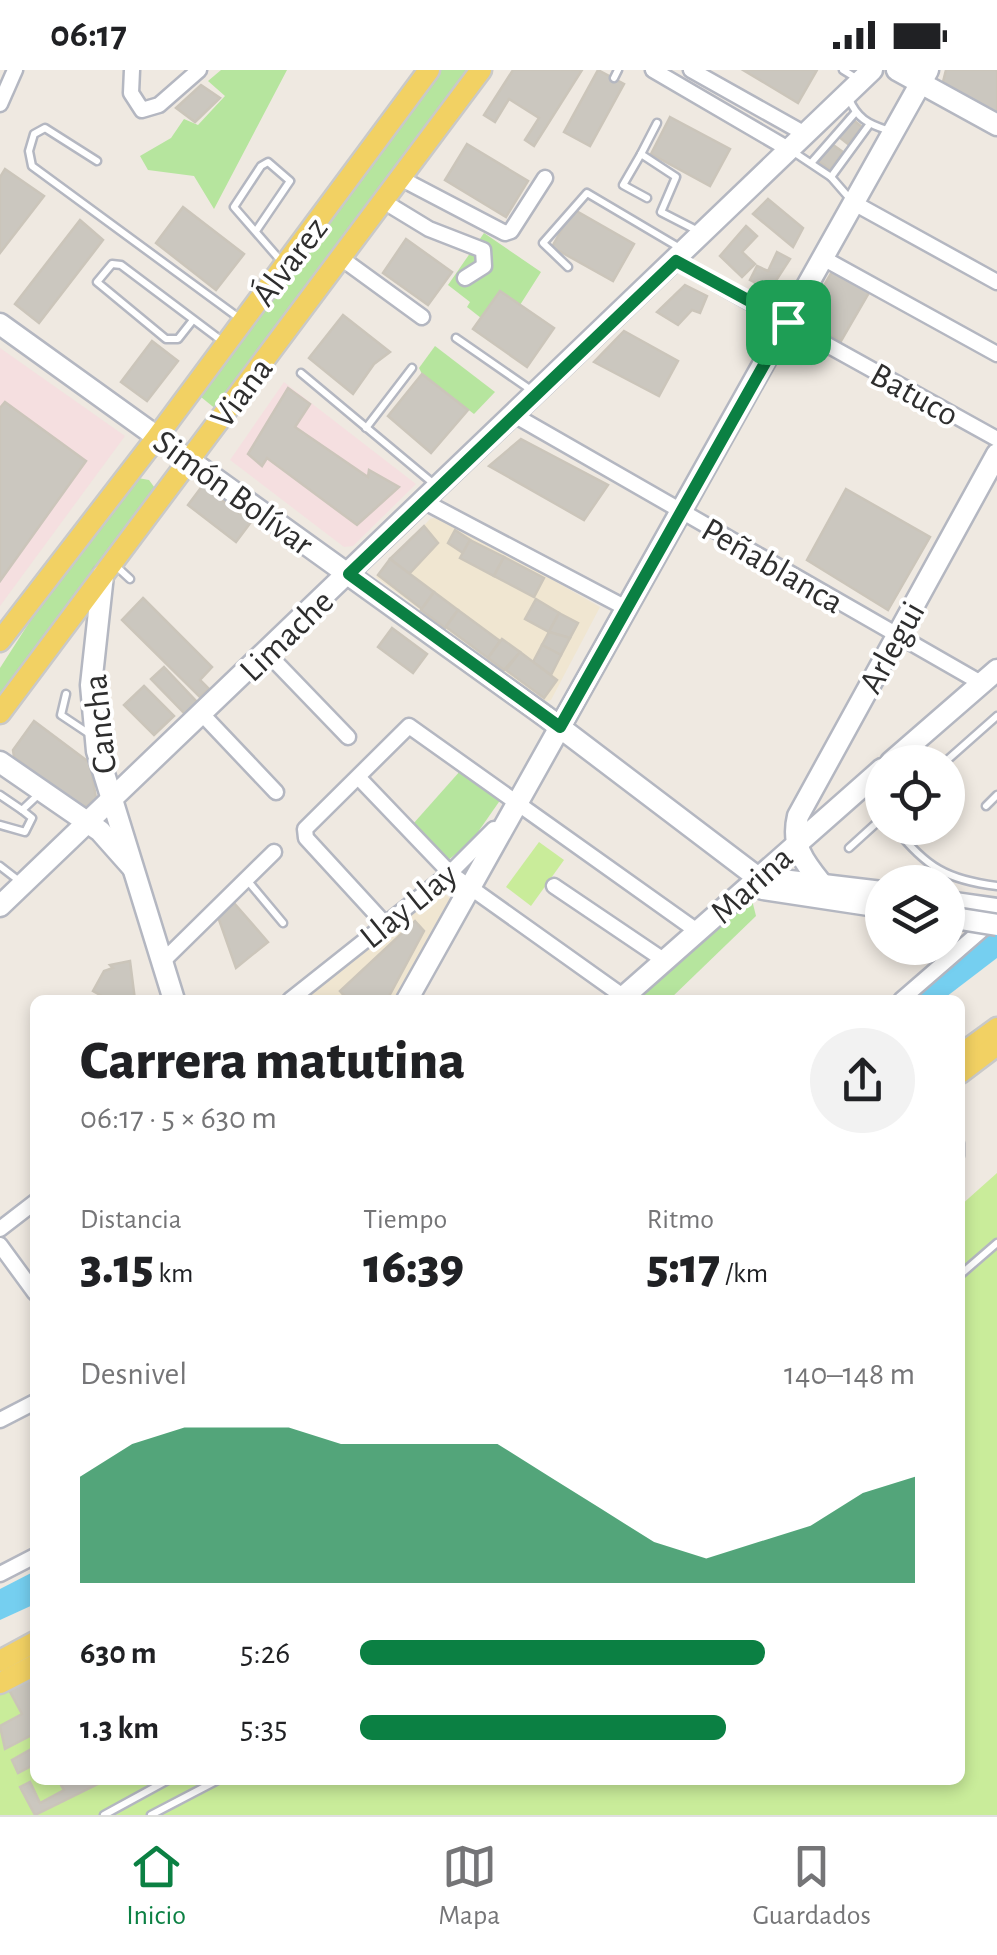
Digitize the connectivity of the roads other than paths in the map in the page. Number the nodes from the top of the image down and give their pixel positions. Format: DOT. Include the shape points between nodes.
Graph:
graph roads {
  1 [pos="15,70"];
  2 [pos="132,70"];
  3 [pos="200,70"];
  4 [pos="429,70"];
  5 [pos="481,70"];
  6 [pos="618,70"];
  7 [pos="654,70"];
  8 [pos="692,70"];
  9 [pos="898,70"];
  10 [pos="925,76"];
  11 [pos="614,78"];
  12 [pos="856,86"];
  13 [pos="0,104"];
  14 [pos="657,123"];
  15 [pos="870,125"];
  16 [pos="997,125"];
  17 [pos="893,132"];
  18 [pos="807,135"];
  19 [pos="790,150"];
  20 [pos="641,154"];
  21 [pos="97,161"];
  22 [pos="812,162"];
  23 [pos="831,177"];
  24 [pos="400,178"];
  25 [pos="545,178"];
  26 [pos="336,198"];
  27 [pos="646,198"];
  28 [pos="383,201"];
  29 [pos="854,203"];
  30 [pos="256,231"];
  31 [pos="703,234"];
  32 [pos="358,235"];
  33 [pos="681,256"];
  34 [pos="341,258"];
  35 [pos="823,258"];
  36 [pos="285,266"];
  37 [pos="568,267"];
  38 [pos="466,278"];
  39 [pos="997,282"];
  40 [pos="422,318"];
  41 [pos="193,320"];
  42 [pos="244,322"];
  43 [pos="788,322"];
  44 [pos="0,324"];
  45 [pos="456,338"];
  46 [pos="226,344"];
  47 [pos="997,354"];
  48 [pos="412,368"];
  49 [pos="301,374"];
  50 [pos="537,394"];
  51 [pos="514,416"];
  52 [pos="366,428"];
  53 [pos="158,438"];
  54 [pos="997,439"];
  55 [pos="997,454"];
  56 [pos="190,461"];
  57 [pos="432,495"];
  58 [pos="680,511"];
  59 [pos="108,569"];
  60 [pos="349,574"];
  61 [pos="130,579"];
  62 [pos="626,608"];
  63 [pos="897,636"];
  64 [pos="0,640"];
  65 [pos="267,653"];
  66 [pos="989,676"];
  67 [pos="66,694"];
  68 [pos="0,714"];
  69 [pos="203,715"];
  70 [pos="997,716"];
  71 [pos="560,727"];
  72 [pos="94,737"];
  73 [pos="348,738"];
  74 [pos="910,745"];
  75 [pos="964,745"];
  76 [pos="0,762"];
  77 [pos="359,778"];
  78 [pos="865,786"];
  79 [pos="41,792"];
  80 [pos="276,792"];
  81 [pos="0,794"];
  82 [pos="997,796"];
  83 [pos="518,802"];
  84 [pos="110,805"];
  85 [pos="986,806"];
  86 [pos="22,810"];
  87 [pos="89,825"];
  88 [pos="0,826"];
  89 [pos="865,833"];
  90 [pos="911,845"];
  91 [pos="849,848"];
  92 [pos="799,850"];
  93 [pos="274,852"];
  94 [pos="0,866"];
  95 [pos="133,868"];
  96 [pos="450,873"];
  97 [pos="246,880"];
  98 [pos="766,881"];
  99 [pos="821,883"];
  100 [pos="24,884"];
  101 [pos="472,885"];
  102 [pos="554,886"];
  103 [pos="997,886"];
  104 [pos="865,889"];
  105 [pos="865,903"];
  106 [pos="0,906"];
  107 [pos="965,906"];
  108 [pos="997,913"];
  109 [pos="965,920"];
  110 [pos="284,923"];
  111 [pos="384,924"];
  112 [pos="997,925"];
  113 [pos="697,931"];
  114 [pos="664,961"];
  115 [pos="162,962"];
  116 [pos="172,995"];
  117 [pos="296,995"];
  118 [pos="411,995"];
  119 [pos="617,995"];
  120 [pos="626,995"];
  121 [pos="907,995"];
  122 [pos="997,1028"];
  123 [pos="997,1046"];
  124 [pos="965,1051"];
  125 [pos="965,1069"];
  126 [pos="30,1206"];
  127 [pos="0,1229"];
  128 [pos="997,1243"];
  129 [pos="0,1245"];
  130 [pos="965,1271"];
  131 [pos="30,1286"];
  132 [pos="30,1405"];
  133 [pos="0,1420"];
  134 [pos="30,1559"];
  135 [pos="0,1574"];
  136 [pos="30,1645"];
  137 [pos="0,1661"];
  138 [pos="30,1668"];
  139 [pos="0,1683"];
  140 [pos="159,1785"];
  141 [pos="208,1785"];
  142 [pos="104,1815"];
  143 [pos="151,1815"];
  1 -- 13 [label="street"];
  2 -- 3 [label="street" via="131,93 142,110 159,105"];
  4 -- 26 [label="main road, Álvarez"];
  5 -- 24 [label="main road, Viana"];
  6 -- 11 [label="lane"];
  7 -- 19 [label="street"];
  8 -- 18 [label="street"];
  9 -- 10 [label="main road"];
  10 -- 16 [label="main road"];
  10 -- 17 [label="main road"];
  12 -- 15 [label="lane"];
  12 -- 18 [label="main road, Limache"];
  12 -- 22 [label="lane"];
  14 -- 20 [label="lane"];
  15 -- 17 [label="lane"];
  15 -- 23 [label="lane"];
  17 -- 29 [label="main road"];
  18 -- 19 [label="main road, Limache"];
  19 -- 22 [label="lane"];
  19 -- 31 [label="main road, Limache"];
  20 -- 27 [label="lane" via="623,185"];
  20 -- 31 [label="lane" via="676,174 661,212"];
  21 -- 42 [label="lane" via="45,128 29,150 32,166"];
  22 -- 23 [label="lane"];
  23 -- 29 [label="lane"];
  24 -- 25 [label="street" via="505,233"];
  24 -- 28 [label="main road, Viana"];
  26 -- 32 [label="main road" via="359,223"];
  26 -- 36 [label="main road, Álvarez"];
  28 -- 32 [label="main road, Viana"];
  28 -- 38 [label="street" via="482,250 484,266"];
  29 -- 35 [label="main road"];
  29 -- 39 [label="street"];
  30 -- 30 [label="lane" via="234,207 268,162 290,181"];
  30 -- 36 [label="lane"];
  31 -- 33 [label="main road, Limache"];
  32 -- 34 [label="main road, Viana"];
  33 -- 37 [label="lane" via="586,193 543,243"];
  33 -- 43 [label="street, Batuco"];
  33 -- 50 [label="main road, Limache"];
  34 -- 40 [label="street"];
  34 -- 56 [label="main road, Viana"];
  35 -- 43 [label="main road"];
  35 -- 47 [label="street"];
  36 -- 42 [label="main road, Álvarez"];
  41 -- 41 [label="lane" via="121,265 112,264 96,282 166,339 178,338"];
  41 -- 46 [label="lane"];
  42 -- 46 [label="main road, Álvarez"];
  43 -- 54 [label="street, Batuco"];
  43 -- 58 [label="main road"];
  44 -- 53 [label="main road, Simón Bolívar"];
  45 -- 50 [label="lane"];
  46 -- 53 [label="main road, Álvarez"];
  48 -- 52 [label="lane"];
  49 -- 52 [label="lane"];
  50 -- 51 [label="main road, Limache"];
  51 -- 57 [label="main road, Limache"];
  51 -- 58 [label="street, Peñablanca"];
  52 -- 57 [label="lane"];
  53 -- 56 [label="main road, Simón Bolívar"];
  53 -- 64 [label="main road, Álvarez"];
  55 -- 63 [label="main road, Arlegui"];
  56 -- 59 [label="main road, Viana"];
  56 -- 60 [label="main road, Simón Bolívar"];
  57 -- 60 [label="main road, Limache"];
  57 -- 62 [label="street"];
  58 -- 62 [label="main road"];
  58 -- 63 [label="street, Peñablanca"];
  59 -- 61 [label="lane"];
  59 -- 68 [label="main road, Viana"];
  59 -- 72 [label="main road, Cancha" via="91,672"];
  60 -- 65 [label="main road, Limache"];
  60 -- 71 [label="main road, Simón Bolívar"];
  62 -- 71 [label="main road"];
  63 -- 66 [label="street, Peñablanca"];
  63 -- 92 [label="main road, Arlegui" via="803,806"];
  65 -- 69 [label="main road, Limache" via="229,682"];
  65 -- 73 [label="street"];
  66 -- 74 [label="main road"];
  67 -- 72 [label="lane" via="61,715"];
  69 -- 80 [label="street"];
  69 -- 84 [label="main road, Limache"];
  70 -- 75 [label="lane"];
  71 -- 83 [label="main road"];
  71 -- 98 [label="main road, Simón Bolívar"];
  72 -- 84 [label="main road, Cancha"];
  76 -- 79 [label="main road, Cancha"];
  77 -- 83 [label="street" via="409,726"];
  77 -- 96 [label="street"];
  77 -- 111 [label="street" via="305,830 306,838"];
  78 -- 92 [label="main road, Marina"];
  79 -- 86 [label="lane"];
  79 -- 87 [label="main road, Cancha"];
  81 -- 86 [label="lane"];
  82 -- 85 [label="lane"];
  83 -- 96 [label="street, Llay Llay"];
  83 -- 101 [label="main road"];
  83 -- 113 [label="street"];
  84 -- 87 [label="main road, Limache"];
  84 -- 95 [label="main road, Cancha"];
  86 -- 88 [label="lane" via="32,818 25,832"];
  87 -- 95 [label="main road, Cancha"];
  87 -- 100 [label="main road, Limache"];
  89 -- 91 [label="lane"];
  90 -- 103 [label="lane" via="932,868"];
  92 -- 98 [label="main road, Marina"];
  92 -- 99 [label="main road"];
  93 -- 97 [label="street"];
  94 -- 100 [label="lane"];
  95 -- 115 [label="main road, Cancha"];
  96 -- 101 [label="street"];
  96 -- 111 [label="street, Llay Llay"];
  97 -- 110 [label="lane"];
  97 -- 115 [label="street"];
  98 -- 99 [label="main road"];
  98 -- 105 [label="main road"];
  98 -- 113 [label="main road, Marina"];
  99 -- 104 [label="main road"];
  100 -- 106 [label="main road, Limache"];
  101 -- 118 [label="main road"];
  101 -- 119 [label="street"];
  102 -- 114 [label="street"];
  107 -- 108 [label="main road"];
  108 -- 121 [label="street"];
  109 -- 112 [label="main road, bridge"];
  111 -- 117 [label="street, Llay Llay"];
  113 -- 114 [label="main road, Marina"];
  114 -- 120 [label="main road, Marina"];
  115 -- 116 [label="main road, Cancha"];
  122 -- 124 [label="main road"];
  123 -- 125 [label="main road"];
  126 -- 127 [label="street"];
  128 -- 130 [label="lane"];
  129 -- 131 [label="street"];
  132 -- 133 [label="street"];
  134 -- 135 [label="street"];
  136 -- 137 [label="main road"];
  138 -- 139 [label="main road"];
  140 -- 142 [label="lane"];
  141 -- 143 [label="lane"];
}
